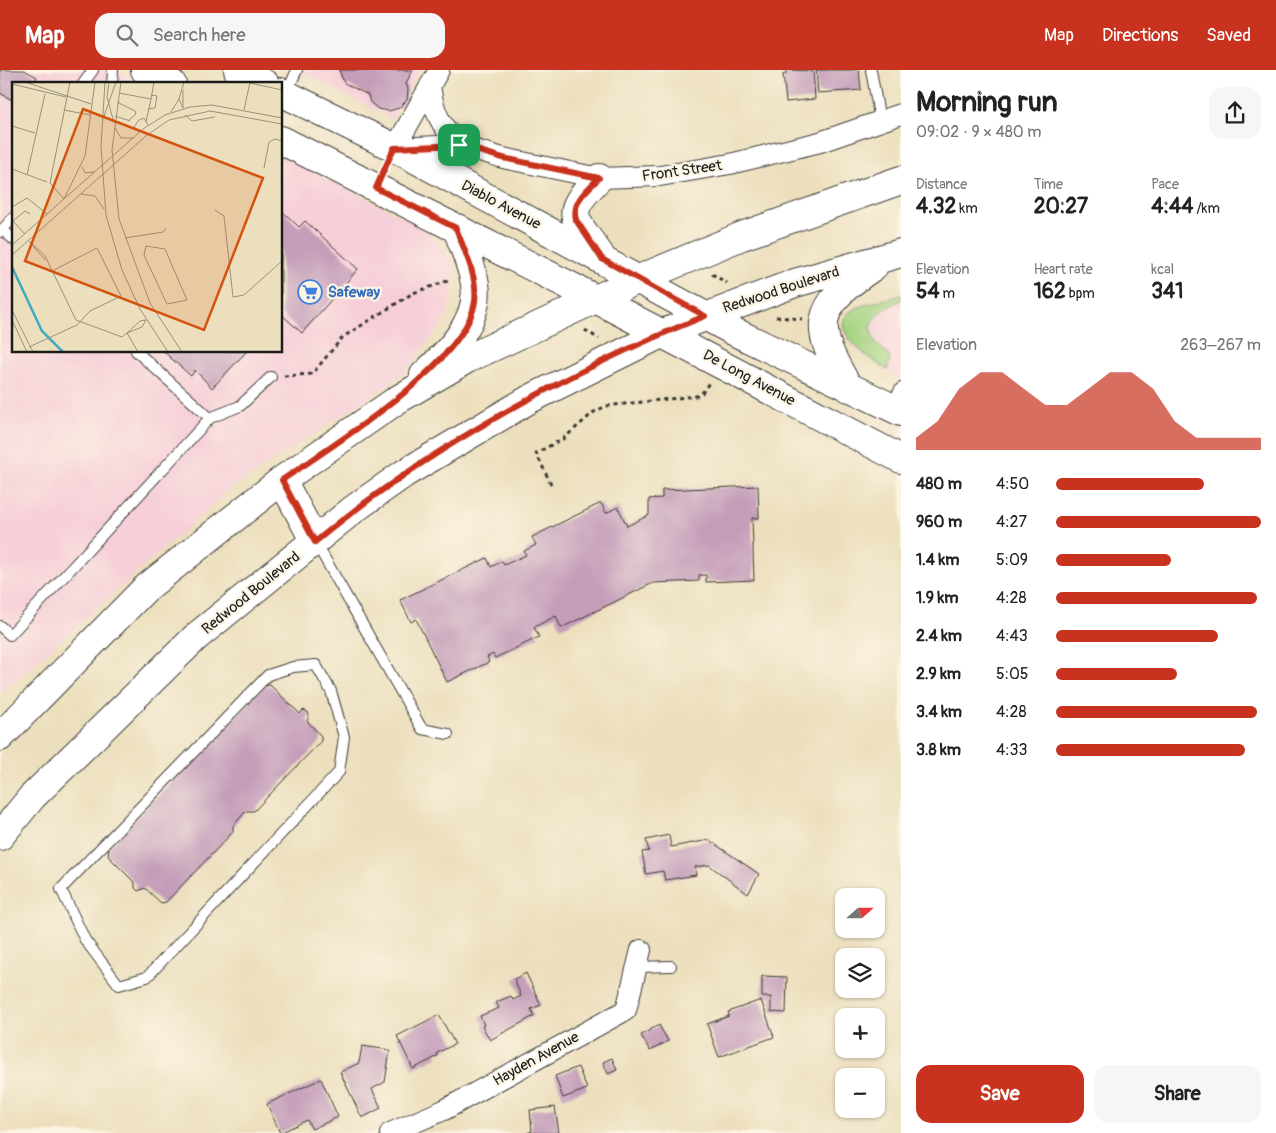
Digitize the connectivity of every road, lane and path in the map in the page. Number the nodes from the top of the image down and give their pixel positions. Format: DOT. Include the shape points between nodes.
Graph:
graph roads {
  1 [pos="93,70"];
  2 [pos="145,70"];
  3 [pos="238,70"];
  4 [pos="297,70"];
  5 [pos="871,70"];
  6 [pos="434,78"];
  7 [pos="84,82"];
  8 [pos="168,82"];
  9 [pos="261,82"];
  10 [pos="282,85"];
  11 [pos="282,92"];
  12 [pos="901,114"];
  13 [pos="880,121"];
  14 [pos="282,141"];
  15 [pos="459,145"];
  16 [pos="394,148"];
  17 [pos="599,178"];
  18 [pos="901,180"];
  19 [pos="376,188"];
  20 [pos="872,190"];
  21 [pos="901,193"];
  22 [pos="12,219"];
  23 [pos="456,228"];
  24 [pos="1,231"];
  25 [pos="12,239"];
  26 [pos="896,253"];
  27 [pos="602,259"];
  28 [pos="712,274"];
  29 [pos="458,278"];
  30 [pos="639,279"];
  31 [pos="732,288"];
  32 [pos="596,299"];
  33 [pos="705,316"];
  34 [pos="773,316"];
  35 [pos="803,319"];
  36 [pos="582,329"];
  37 [pos="663,333"];
  38 [pos="599,339"];
  39 [pos="137,352"];
  40 [pos="271,377"];
  41 [pos="710,378"];
  42 [pos="849,388"];
  43 [pos="397,400"];
  44 [pos="898,402"];
  45 [pos="210,418"];
  46 [pos="901,459"];
  47 [pos="282,480"];
  48 [pos="551,484"];
  49 [pos="315,542"];
  50 [pos="0,626"];
  51 [pos="448,734"];
  52 [pos="0,737"];
  53 [pos="0,836"];
  54 [pos="61,888"];
  55 [pos="639,959"];
  56 [pos="671,966"];
  57 [pos="390,1133"];
  1 -- 7 [label="lane"];
  2 -- 8 [label="main road"];
  3 -- 9 [label="main road, Diablo Avenue"];
  4 -- 10 [label="lane"];
  5 -- 13 [label="lane"];
  6 -- 15 [label="street" via="432,105 437,118"];
  6 -- 16 [label="street"];
  11 -- 16 [label="main road, Diablo Avenue"];
  12 -- 13 [label="street, Front Street"];
  13 -- 17 [label="street, Front Street" via="820,142 730,164 660,176"];
  14 -- 19 [label="main road"];
  15 -- 16 [label="street, Front Street"];
  15 -- 17 [label="street, Front Street" via="512,161"];
  16 -- 19 [label="main road"];
  16 -- 27 [label="main road, Diablo Avenue"];
  17 -- 27 [label="main road" via="580,198 575,213 576,220"];
  18 -- 20 [label="main road"];
  19 -- 23 [label="main road"];
  20 -- 21 [label="lane"];
  20 -- 30 [label="main road" via="742,236"];
  22 -- 24 [label="lane"];
  23 -- 32 [label="main road"];
  23 -- 43 [label="main road" via="475,284 473,312 465,328 437,363"];
  24 -- 25 [label="lane"];
  26 -- 33 [label="main road, Redwood Boulevard" via="794,283"];
  26 -- 42 [label="main road" via="849,283 834,300 823,321 824,338 832,360"];
  27 -- 30 [label="main road, Diablo Avenue"];
  28 -- 31 [label="path"];
  29 -- 40 [label="path" via="413,292 343,338 312,374"];
  30 -- 32 [label="main road"];
  30 -- 33 [label="main road"];
  32 -- 37 [label="main road, De Long Avenue"];
  32 -- 43 [label="main road" via="467,359"];
  33 -- 37 [label="main road, Redwood Boulevard"];
  33 -- 42 [label="main road"];
  34 -- 35 [label="path"];
  36 -- 38 [label="path"];
  37 -- 46 [label="main road, De Long Avenue"];
  37 -- 49 [label="main road, Redwood Boulevard" via="530,399 405,473"];
  39 -- 45 [label="lane"];
  40 -- 45 [label="lane" via="240,406"];
  41 -- 48 [label="path" via="702,393 696,396 606,406 594,412 570,434 536,452"];
  42 -- 44 [label="main road"];
  43 -- 47 [label="main road"];
  45 -- 50 [label="lane" via="10,635"];
  47 -- 49 [label="main road"];
  47 -- 52 [label="main road" via="144,589"];
  49 -- 51 [label="lane" via="422,729"];
  49 -- 53 [label="main road, Redwood Boulevard" via="197,636 32,797"];
  54 -- 54 [label="lane" via="85,940 120,985 147,977 339,772 344,737 331,691 316,665 293,667 268,675"];
  55 -- 56 [label="lane"];
  55 -- 57 [label="street, Hayden Avenue" via="626,1010 444,1110"];
}
